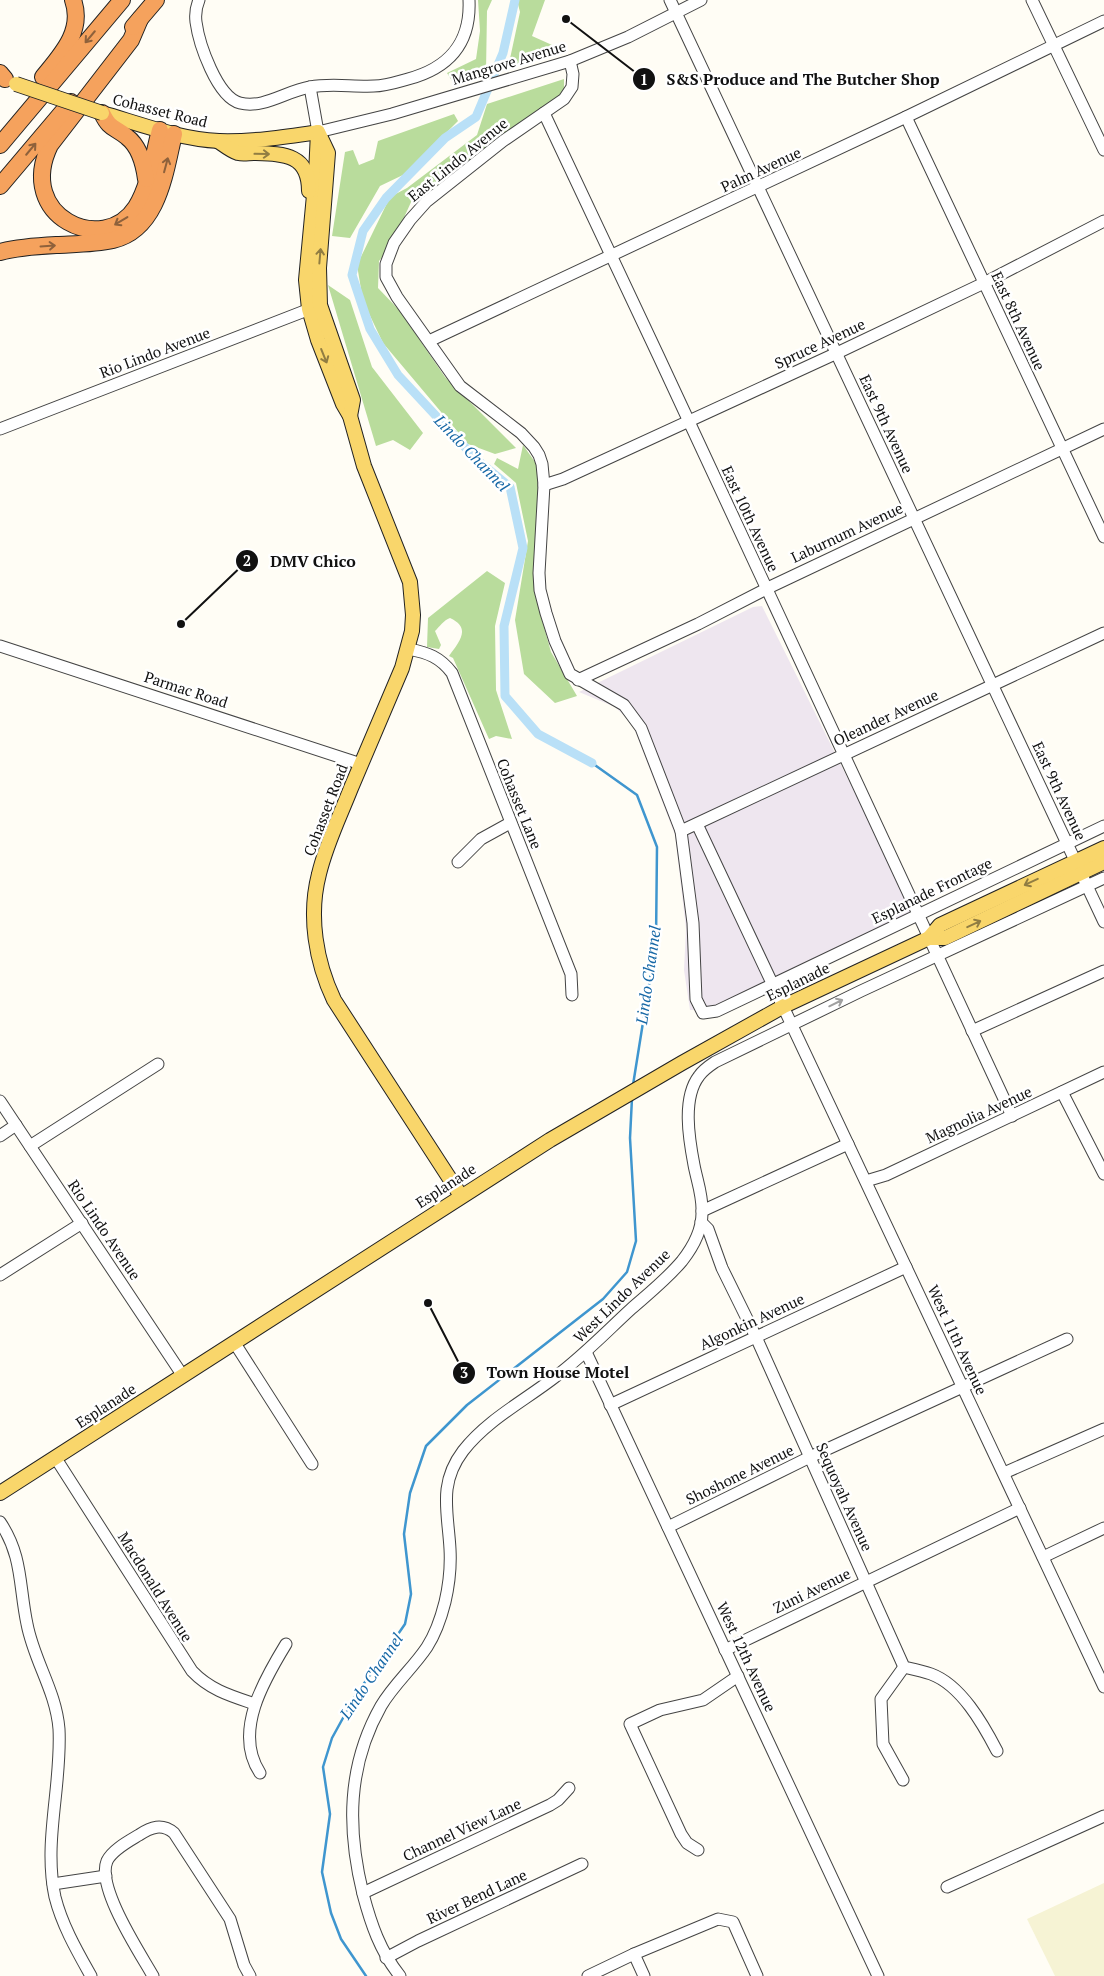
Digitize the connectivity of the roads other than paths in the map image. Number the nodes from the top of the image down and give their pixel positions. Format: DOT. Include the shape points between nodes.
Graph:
graph roads {
  1 [pos="73,0"];
  2 [pos="122,0"];
  3 [pos="156,0"];
  4 [pos="199,0"];
  5 [pos="469,0"];
  6 [pos="670,0"];
  7 [pos="701,0"];
  8 [pos="1032,0"];
  9 [pos="676,12"];
  10 [pos="140,19"];
  11 [pos="1104,21"];
  12 [pos="1055,44"];
  13 [pos="570,61"];
  14 [pos="5,78"];
  15 [pos="310,87"];
  16 [pos="102,113"];
  17 [pos="544,113"];
  18 [pos="906,117"];
  19 [pos="0,132"];
  20 [pos="167,132"];
  21 [pos="318,132"];
  22 [pos="217,141"];
  23 [pos="0,145"];
  24 [pos="1104,150"];
  25 [pos="146,182"];
  26 [pos="0,186"];
  27 [pos="759,187"];
  28 [pos="312,220"];
  29 [pos="1104,222"];
  30 [pos="0,252"];
  31 [pos="611,257"];
  32 [pos="984,283"];
  33 [pos="315,307"];
  34 [pos="429,341"];
  35 [pos="837,353"];
  36 [pos="688,422"];
  37 [pos="0,429"];
  38 [pos="1104,429"];
  39 [pos="1062,450"];
  40 [pos="544,485"];
  41 [pos="914,518"];
  42 [pos="1104,537"];
  43 [pos="766,588"];
  44 [pos="1104,633"];
  45 [pos="0,646"];
  46 [pos="409,648"];
  47 [pos="578,680"];
  48 [pos="992,684"];
  49 [pos="844,755"];
  50 [pos="361,764"];
  51 [pos="510,823"];
  52 [pos="698,824"];
  53 [pos="1104,826"];
  54 [pos="681,831"];
  55 [pos="1067,843"];
  56 [pos="1104,848"];
  57 [pos="458,862"];
  58 [pos="1104,862"];
  59 [pos="1081,874"];
  60 [pos="1104,878"];
  61 [pos="918,914"];
  62 [pos="1104,922"];
  63 [pos="928,938"];
  64 [pos="937,957"];
  65 [pos="1104,971"];
  66 [pos="772,983"];
  67 [pos="572,995"];
  68 [pos="696,999"];
  69 [pos="784,1006"];
  70 [pos="792,1025"];
  71 [pos="972,1031"];
  72 [pos="158,1064"];
  73 [pos="1104,1072"];
  74 [pos="1062,1092"];
  75 [pos="0,1101"];
  76 [pos="1012,1116"];
  77 [pos="16,1126"];
  78 [pos="0,1136"];
  79 [pos="848,1144"];
  80 [pos="30,1146"];
  81 [pos="1104,1174"];
  82 [pos="866,1181"];
  83 [pos="461,1196"];
  84 [pos="702,1216"];
  85 [pos="82,1224"];
  86 [pos="906,1267"];
  87 [pos="0,1275"];
  88 [pos="756,1337"];
  89 [pos="1067,1339"];
  90 [pos="234,1342"];
  91 [pos="586,1352"];
  92 [pos="183,1376"];
  93 [pos="963,1388"];
  94 [pos="610,1405"];
  95 [pos="1104,1429"];
  96 [pos="56,1457"];
  97 [pos="810,1457"];
  98 [pos="312,1464"];
  99 [pos="1004,1474"];
  100 [pos="0,1493"];
  101 [pos="1020,1508"];
  102 [pos="0,1522"];
  103 [pos="668,1527"];
  104 [pos="1104,1528"];
  105 [pos="1043,1557"];
  106 [pos="866,1581"];
  107 [pos="286,1644"];
  108 [pos="725,1650"];
  109 [pos="904,1667"];
  110 [pos="738,1676"];
  111 [pos="1104,1687"];
  112 [pos="255,1704"];
  113 [pos="997,1751"];
  114 [pos="260,1773"];
  115 [pos="903,1780"];
  116 [pos="569,1788"];
  117 [pos="1104,1816"];
  118 [pos="698,1850"];
  119 [pos="582,1864"];
  120 [pos="106,1876"];
  121 [pos="53,1884"];
  122 [pos="947,1887"];
  123 [pos="363,1893"];
  124 [pos="634,1954"];
  125 [pos="386,1958"];
  126 [pos="91,1976"];
  127 [pos="153,1976"];
  128 [pos="250,1976"];
  129 [pos="400,1976"];
  130 [pos="588,1976"];
  131 [pos="644,1976"];
  132 [pos="757,1976"];
  133 [pos="878,1976"];
  1 -- 19 [label="highway" via="76,18 70,43"];
  2 -- 23 [label="highway, one-way"];
  3 -- 10 [label="highway"];
  4 -- 15 [label="street" via="196,8 199,37 218,84 228,96 254,105"];
  5 -- 15 [label="street" via="465,34 454,53 437,68 385,85"];
  6 -- 9 [label="street, East 9th Avenue"];
  7 -- 9 [label="street, Mangrove Avenue"];
  8 -- 12 [label="street"];
  9 -- 13 [label="street, Mangrove Avenue" via="628,37"];
  9 -- 27 [label="street, East 9th Avenue"];
  25 -- 10 [label="highway, one-way" via="130,216 101,229 71,224 59,216 47,202 41,179 50,146 131,40"];
  26 -- 10 [label="highway, one-way"];
  11 -- 12 [label="street, Palm Avenue"];
  12 -- 18 [label="street, Palm Avenue"];
  12 -- 24 [label="street"];
  13 -- 17 [label="street, East Lindo Avenue" via="572,87 564,99"];
  13 -- 21 [label="street, Mangrove Avenue" via="392,114"];
  14 -- 16 [label="main road, Cohasset Road, bridge"];
  15 -- 21 [label="street"];
  16 -- 20 [label="main road, Cohasset Road"];
  16 -- 25 [label="highway" via="108,125 128,137 136,148"];
  17 -- 31 [label="street, East 10th Avenue"];
  17 -- 34 [label="street, East Lindo Avenue" via="426,202 394,243 386,264 386,277"];
  18 -- 27 [label="street, Palm Avenue"];
  18 -- 32 [label="street, East 8th Avenue"];
  20 -- 22 [label="main road, Cohasset Road"];
  20 -- 25 [label="highway"];
  30 -- 20 [label="highway, one-way" via="114,240 129,234 153,206"];
  21 -- 22 [label="main road, Cohasset Road" via="272,140"];
  21 -- 28 [label="main road, Cohasset Road"];
  33 -- 21 [label="main road, Cohasset Road, one-way" via="328,154"];
  22 -- 28 [label="main road, one-way" via="238,153 284,155 300,163 309,179"];
  27 -- 31 [label="street, Palm Avenue"];
  27 -- 35 [label="street, East 9th Avenue"];
  28 -- 33 [label="main road, Cohasset Road" via="306,280"];
  29 -- 32 [label="street, Spruce Avenue"];
  31 -- 34 [label="street, Palm Avenue"];
  31 -- 36 [label="street, East 10th Avenue"];
  32 -- 35 [label="street, Spruce Avenue"];
  32 -- 39 [label="street, East 8th Avenue"];
  33 -- 37 [label="street, Rio Lindo Avenue"];
  33 -- 46 [label="main road, Cohasset Road" via="318,340 350,416 364,466 410,582 413,614"];
  34 -- 40 [label="street, East Lindo Avenue" via="460,386 534,446 542,464"];
  35 -- 36 [label="street, Spruce Avenue"];
  35 -- 41 [label="street, East 9th Avenue"];
  36 -- 40 [label="street, Spruce Avenue" via="563,480"];
  36 -- 43 [label="street, East 10th Avenue"];
  38 -- 39 [label="street, Laburnum Avenue"];
  39 -- 41 [label="street, Laburnum Avenue"];
  39 -- 42 [label="street, East 8th Avenue"];
  40 -- 47 [label="street, East Lindo Avenue" via="540,590 564,666"];
  41 -- 43 [label="street, Laburnum Avenue"];
  41 -- 48 [label="street, East 9th Avenue"];
  43 -- 47 [label="street, Laburnum Avenue"];
  43 -- 49 [label="street, East 10th Avenue"];
  44 -- 48 [label="street, Oleander Avenue"];
  45 -- 50 [label="street, Parmac Road"];
  46 -- 50 [label="main road, Cohasset Road"];
  46 -- 51 [label="street, Cohasset Lane" via="438,658 452,674"];
  47 -- 54 [label="street, East Lindo Avenue" via="624,706 641,728"];
  48 -- 49 [label="street, Oleander Avenue"];
  48 -- 55 [label="street, East 9th Avenue"];
  49 -- 52 [label="street, Oleander Avenue"];
  49 -- 61 [label="street, East 10th Avenue"];
  50 -- 83 [label="main road, Cohasset Road" via="318,875 314,918 318,954 334,1000"];
  51 -- 57 [label="street" via="481,839"];
  51 -- 67 [label="street, Cohasset Lane" via="571,974"];
  52 -- 54 [label="street, Oleander Avenue"];
  52 -- 66 [label="street, West 11th Avenue"];
  53 -- 55 [label="street, Esplanade Frontage"];
  54 -- 68 [label="street, East Lindo Avenue" via="693,923"];
  55 -- 59 [label="street, East 9th Avenue"];
  55 -- 61 [label="street, Esplanade Frontage"];
  56 -- 59 [label="main road, Esplanade"];
  58 -- 59 [label="main road, Esplanade"];
  59 -- 60 [label="street"];
  59 -- 62 [label="street, East 9th Avenue"];
  59 -- 63 [label="main road, Esplanade" via="946,938"];
  59 -- 64 [label="street"];
  61 -- 63 [label="street, East 10th Avenue"];
  61 -- 66 [label="street, Esplanade Frontage"];
  63 -- 64 [label="street, East 10th Avenue"];
  63 -- 69 [label="main road, Esplanade"];
  70 -- 64 [label="street, one-way"];
  64 -- 71 [label="street, East 10th Avenue"];
  65 -- 71 [label="street"];
  66 -- 68 [label="street, Esplanade Frontage" via="717,1010 703,1013"];
  66 -- 69 [label="street, West 11th Avenue"];
  69 -- 70 [label="street, West 11th Avenue"];
  69 -- 83 [label="main road, Esplanade" via="535,1149"];
  70 -- 79 [label="street, West 11th Avenue"];
  70 -- 84 [label="street" via="716,1062 695,1081 689,1124"];
  71 -- 76 [label="street, East 10th Avenue"];
  72 -- 80 [label="street"];
  73 -- 74 [label="street, Magnolia Avenue"];
  74 -- 76 [label="street, Magnolia Avenue"];
  74 -- 81 [label="street"];
  75 -- 77 [label="street, Rio Lindo Avenue"];
  76 -- 82 [label="street, Magnolia Avenue" via="886,1175"];
  77 -- 78 [label="street"];
  77 -- 80 [label="street, Rio Lindo Avenue"];
  79 -- 82 [label="street, West 11th Avenue"];
  79 -- 84 [label="street"];
  80 -- 85 [label="street, Rio Lindo Avenue"];
  82 -- 86 [label="street, West 11th Avenue"];
  83 -- 90 [label="main road, Esplanade"];
  84 -- 88 [label="street, Sequoyah Avenue" via="722,1268"];
  84 -- 91 [label="street, West Lindo Avenue" via="696,1239 682,1261"];
  85 -- 87 [label="street"];
  85 -- 92 [label="street, Rio Lindo Avenue"];
  86 -- 88 [label="street, Algonkin Avenue"];
  86 -- 93 [label="street, West 11th Avenue"];
  88 -- 94 [label="street, Algonkin Avenue"];
  88 -- 97 [label="street, Sequoyah Avenue"];
  89 -- 93 [label="street, Shoshone Avenue"];
  90 -- 92 [label="main road, Esplanade"];
  90 -- 98 [label="street"];
  91 -- 94 [label="street, West 12th Avenue"];
  91 -- 123 [label="street, West Lindo Avenue" via="480,1433 461,1454 451,1473 446,1502 451,1568 442,1613 427,1647 391,1691 376,1716 366,1738 359,1767 352,1827"];
  92 -- 96 [label="main road, Esplanade"];
  93 -- 97 [label="street, Shoshone Avenue"];
  93 -- 99 [label="street, West 11th Avenue"];
  94 -- 103 [label="street, West 12th Avenue"];
  95 -- 99 [label="street"];
  96 -- 100 [label="main road, Esplanade"];
  96 -- 112 [label="street, Macdonald Avenue" via="192,1671 212,1688"];
  97 -- 103 [label="street, Shoshone Avenue"];
  97 -- 106 [label="street, Sequoyah Avenue"];
  99 -- 101 [label="street, West 11th Avenue"];
  101 -- 105 [label="street, West 11th Avenue"];
  101 -- 106 [label="street, Zuni Avenue"];
  102 -- 121 [label="street" via="15,1551 28,1631 49,1684 56,1712 59,1738"];
  103 -- 108 [label="street, West 12th Avenue"];
  104 -- 105 [label="street"];
  105 -- 111 [label="street, West 11th Avenue"];
  106 -- 108 [label="street, Zuni Avenue"];
  106 -- 109 [label="street, Sequoyah Avenue"];
  107 -- 112 [label="street" via="268,1673"];
  108 -- 110 [label="street, West 12th Avenue"];
  109 -- 113 [label="street" via="933,1674 956,1691 979,1718"];
  109 -- 115 [label="street" via="881,1699 882,1744"];
  110 -- 118 [label="street" via="703,1700 660,1710 630,1724 681,1834"];
  110 -- 133 [label="street, West 12th Avenue"];
  112 -- 114 [label="street" via="250,1747"];
  116 -- 123 [label="street, Channel View Lane" via="550,1805"];
  117 -- 122 [label="street"];
  119 -- 125 [label="street, River Bend Lane"];
  120 -- 121 [label="street"];
  120 -- 127 [label="street" via="117,1912"];
  120 -- 128 [label="street" via="106,1862 115,1852 153,1828 170,1830 230,1918"];
  121 -- 126 [label="street" via="65,1926"];
  123 -- 125 [label="street, West Lindo Avenue" via="373,1932"];
  124 -- 130 [label="street"];
  124 -- 131 [label="street"];
  124 -- 132 [label="street" via="718,1919 733,1922"];
  125 -- 129 [label="street, West Lindo Avenue"];
}
